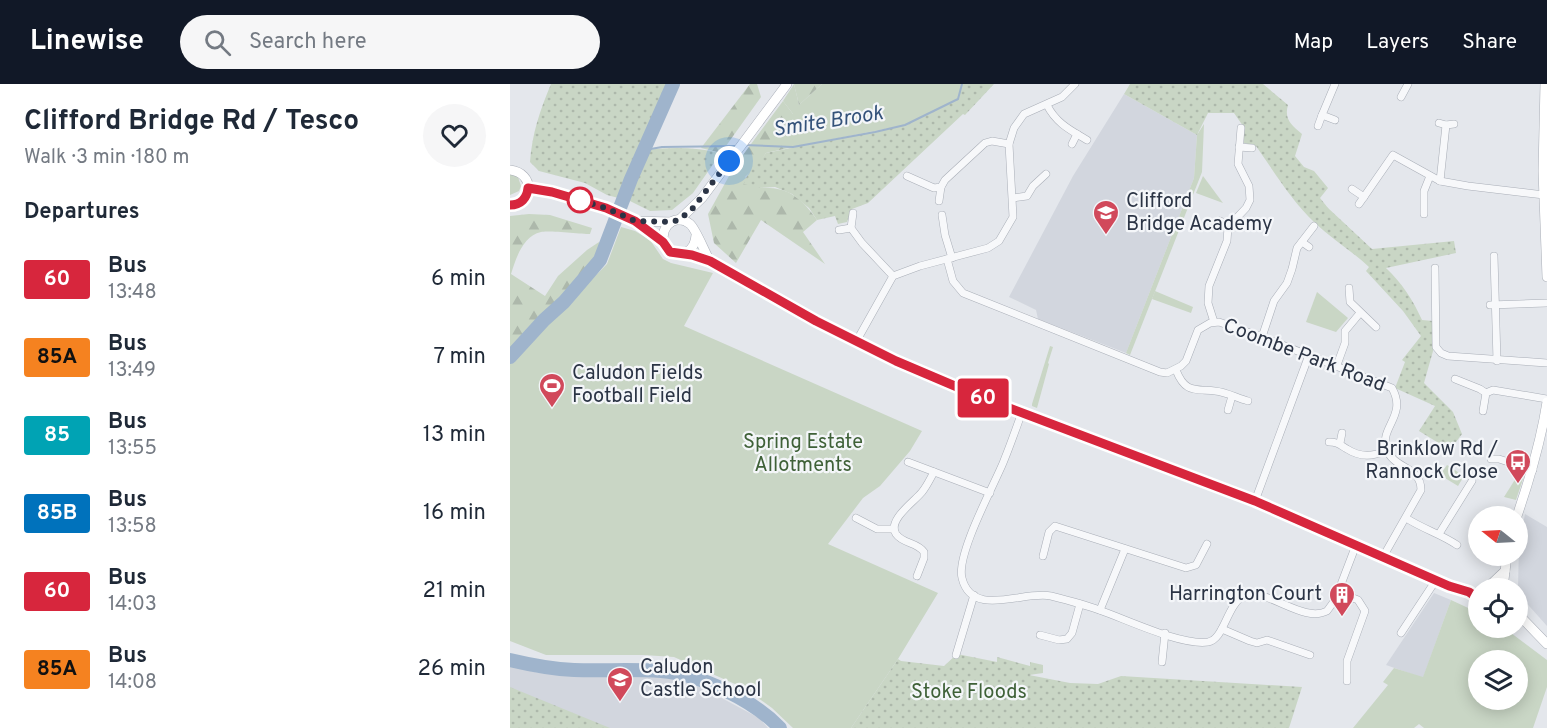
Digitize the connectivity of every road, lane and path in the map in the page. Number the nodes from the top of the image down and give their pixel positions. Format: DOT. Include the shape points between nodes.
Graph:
graph roads {
  1 [pos="787,84"];
  2 [pos="1075,84"];
  3 [pos="1408,84"];
  4 [pos="1332,85"];
  5 [pos="1545,85"];
  6 [pos="1401,97"];
  7 [pos="1047,105"];
  8 [pos="1322,115"];
  9 [pos="1335,120"];
  10 [pos="1454,124"];
  11 [pos="1318,126"];
  12 [pos="1241,128"];
  13 [pos="1077,134"];
  14 [pos="1087,140"];
  15 [pos="1009,144"];
  16 [pos="1072,144"];
  17 [pos="1239,147"];
  18 [pos="1252,148"];
  19 [pos="510,170"];
  20 [pos="1046,174"];
  21 [pos="907,176"];
  22 [pos="1430,177"];
  23 [pos="1440,181"];
  24 [pos="528,188"];
  25 [pos="941,188"];
  26 [pos="1352,189"];
  27 [pos="1544,195"];
  28 [pos="1364,197"];
  29 [pos="702,198"];
  30 [pos="1013,198"];
  31 [pos="939,201"];
  32 [pos="1359,204"];
  33 [pos="510,205"];
  34 [pos="853,213"];
  35 [pos="1424,214"];
  36 [pos="942,215"];
  37 [pos="635,221"];
  38 [pos="675,221"];
  39 [pos="1220,221"];
  40 [pos="1229,225"];
  41 [pos="1314,226"];
  42 [pos="851,228"];
  43 [pos="1546,228"];
  44 [pos="839,230"];
  45 [pos="695,232"];
  46 [pos="663,242"];
  47 [pos="1302,242"];
  48 [pos="1309,247"];
  49 [pos="684,254"];
  50 [pos="1494,256"];
  51 [pos="949,259"];
  52 [pos="710,261"];
  53 [pos="1435,268"];
  54 [pos="893,276"];
  55 [pos="1547,277"];
  56 [pos="1349,288"];
  57 [pos="1547,303"];
  58 [pos="1493,304"];
  59 [pos="1360,313"];
  60 [pos="1214,322"];
  61 [pos="1376,327"];
  62 [pos="1262,337"];
  63 [pos="856,342"];
  64 [pos="1310,355"];
  65 [pos="1497,361"];
  66 [pos="1547,363"];
  67 [pos="1337,365"];
  68 [pos="1176,370"];
  69 [pos="1455,379"];
  70 [pos="1486,393"];
  71 [pos="1232,396"];
  72 [pos="1547,400"];
  73 [pos="1248,401"];
  74 [pos="1228,410"];
  75 [pos="1483,411"];
  76 [pos="1022,412"];
  77 [pos="1342,433"];
  78 [pos="1329,442"];
  79 [pos="1340,443"];
  80 [pos="1387,451"];
  81 [pos="1491,459"];
  82 [pos="908,462"];
  83 [pos="1533,470"];
  84 [pos="934,472"];
  85 [pos="1472,481"];
  86 [pos="990,493"];
  87 [pos="1255,501"];
  88 [pos="1520,506"];
  89 [pos="856,518"];
  90 [pos="1406,518"];
  91 [pos="894,529"];
  92 [pos="1439,534"];
  93 [pos="1207,544"];
  94 [pos="1356,545"];
  95 [pos="1457,545"];
  96 [pos="1125,549"];
  97 [pos="1043,556"];
  98 [pos="1383,557"];
  99 [pos="1506,566"];
  100 [pos="1505,570"];
  101 [pos="917,576"];
  102 [pos="1497,578"];
  103 [pos="1504,578"];
  104 [pos="1436,580"];
  105 [pos="1468,590"];
  106 [pos="1338,592"];
  107 [pos="974,595"];
  108 [pos="1080,604"];
  109 [pos="1100,610"];
  110 [pos="1528,626"];
  111 [pos="1222,629"];
  112 [pos="1165,633"];
  113 [pos="1401,633"];
  114 [pos="1040,635"];
  115 [pos="1547,644"];
  116 [pos="956,656"];
  117 [pos="1310,656"];
  118 [pos="1162,662"];
  119 [pos="1347,681"];
  1 -- 29 [label="main road"];
  2 -- 7 [label="street"];
  3 -- 6 [label="street"];
  4 -- 8 [label="street"];
  5 -- 27 [label="main road"];
  7 -- 13 [label="street" via="1052,116"];
  7 -- 15 [label="street" via="1020,118"];
  8 -- 9 [label="street"];
  8 -- 11 [label="street"];
  10 -- 23 [label="street" via="1442,124"];
  12 -- 17 [label="street"];
  13 -- 14 [label="street"];
  13 -- 16 [label="street"];
  15 -- 25 [label="street" via="985,143"];
  15 -- 30 [label="street"];
  17 -- 18 [label="street"];
  17 -- 40 [label="street" via="1238,164 1250,200"];
  19 -- 24 [label="main road" via="522,174"];
  20 -- 30 [label="street" via="1027,196"];
  21 -- 25 [label="street"];
  22 -- 23 [label="street"];
  22 -- 28 [label="street" via="1393,155"];
  22 -- 35 [label="street" via="1424,191"];
  23 -- 27 [label="street"];
  24 -- 33 [label="main road" via="522,201"];
  24 -- 37 [label="main road" via="606,208"];
  25 -- 31 [label="street"];
  26 -- 28 [label="street"];
  27 -- 43 [label="main road"];
  28 -- 32 [label="street"];
  29 -- 38 [label="main road"];
  29 -- 45 [label="main road" via="695,217"];
  30 -- 51 [label="street" via="1013,217 999,241 988,249"];
  34 -- 42 [label="street"];
  36 -- 51 [label="street"];
  37 -- 38 [label="main road"];
  37 -- 46 [label="main road"];
  38 -- 45 [label="main road" via="689,223"];
  38 -- 46 [label="main road" via="664,230"];
  39 -- 40 [label="street"];
  40 -- 60 [label="street" via="1227,241 1209,286"];
  41 -- 47 [label="street"];
  42 -- 44 [label="street"];
  42 -- 54 [label="street"];
  43 -- 55 [label="main road"];
  45 -- 49 [label="main road" via="693,247"];
  45 -- 52 [label="main road"];
  46 -- 49 [label="main road" via="670,252"];
  47 -- 48 [label="street"];
  47 -- 62 [label="street"];
  49 -- 52 [label="main road"];
  50 -- 58 [label="street"];
  51 -- 54 [label="street"];
  51 -- 68 [label="street" via="953,281 963,293 1160,372"];
  52 -- 63 [label="main road"];
  53 -- 65 [label="street" via="1436,347 1448,356"];
  54 -- 63 [label="street"];
  56 -- 59 [label="street" via="1350,302"];
  57 -- 58 [label="street"];
  58 -- 65 [label="street"];
  59 -- 61 [label="street"];
  59 -- 67 [label="street" via="1344,331 1345,343"];
  60 -- 62 [label="street, Coombe Park Road"];
  60 -- 68 [label="street, Coombe Park Road" via="1198,330 1186,361"];
  62 -- 64 [label="street, Coombe Park Road"];
  63 -- 76 [label="main road"];
  64 -- 67 [label="street, Coombe Park Road"];
  64 -- 87 [label="street"];
  65 -- 66 [label="street"];
  67 -- 80 [label="street, Coombe Park Road" via="1392,388 1397,410 1386,437"];
  68 -- 71 [label="street" via="1185,386"];
  69 -- 70 [label="street"];
  70 -- 72 [label="street" via="1493,390"];
  70 -- 75 [label="street"];
  71 -- 73 [label="street"];
  71 -- 74 [label="street"];
  72 -- 83 [label="main road"];
  76 -- 86 [label="street"];
  76 -- 87 [label="main road"];
  77 -- 79 [label="street"];
  78 -- 79 [label="street"];
  79 -- 80 [label="street" via="1366,456"];
  80 -- 90 [label="street" via="1416,473 1421,484"];
  81 -- 83 [label="street"];
  82 -- 84 [label="street"];
  83 -- 88 [label="main road"];
  84 -- 86 [label="street"];
  84 -- 91 [label="street"];
  85 -- 92 [label="street"];
  86 -- 107 [label="street" via="961,566 964,584"];
  87 -- 94 [label="main road"];
  89 -- 91 [label="street" via="878,529"];
  90 -- 92 [label="street"];
  90 -- 98 [label="street"];
  91 -- 101 [label="street" via="900,538 924,552"];
  92 -- 95 [label="street"];
  93 -- 96 [label="street" via="1198,563 1190,568"];
  94 -- 98 [label="main road"];
  94 -- 106 [label="street"];
  96 -- 97 [label="street" via="1055,526"];
  96 -- 109 [label="street"];
  98 -- 104 [label="main road"];
  99 -- 100 [label="main road"];
  100 -- 102 [label="main road"];
  100 -- 103 [label="main road"];
  104 -- 105 [label="main road"];
  104 -- 113 [label="street"];
  106 -- 111 [label="street" via="1331,608 1317,615 1256,594 1245,594 1234,602"];
  106 -- 119 [label="street" via="1358,600 1365,611 1347,661"];
  107 -- 108 [label="street" via="1004,601 1042,595"];
  107 -- 116 [label="street"];
  108 -- 109 [label="street"];
  108 -- 114 [label="street" via="1067,639"];
  109 -- 112 [label="street"];
  110 -- 115 [label="main road"];
  111 -- 112 [label="street" via="1214,640 1207,642"];
  111 -- 117 [label="street" via="1257,643 1271,640"];
  112 -- 118 [label="street"];
}
